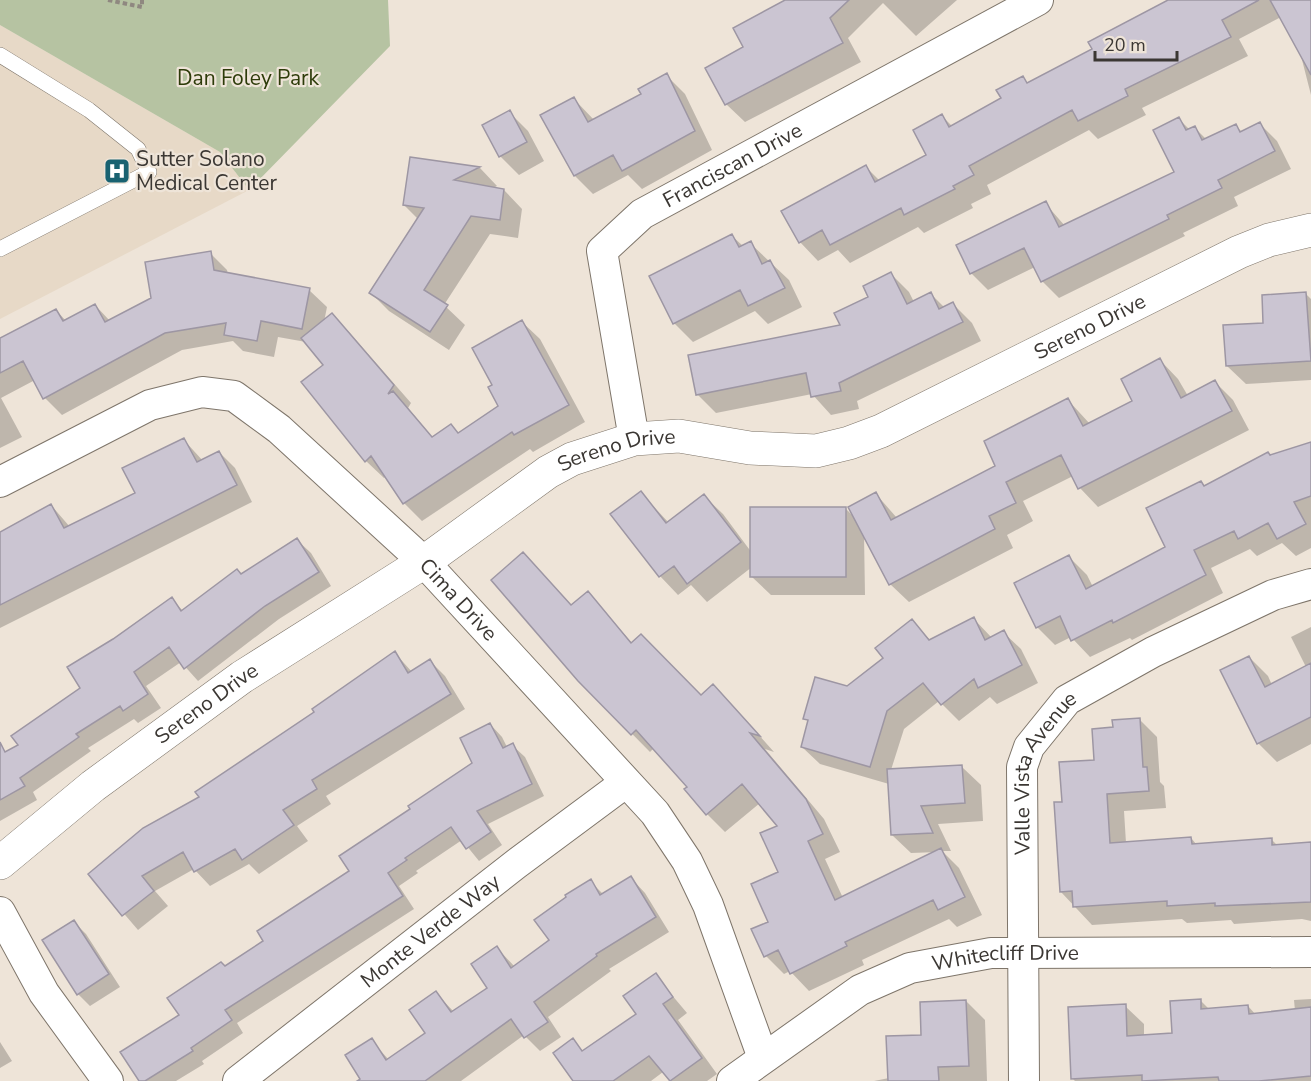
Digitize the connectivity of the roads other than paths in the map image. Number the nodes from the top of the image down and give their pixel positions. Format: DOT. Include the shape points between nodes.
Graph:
graph roads {
  1 [pos="1038,0"];
  2 [pos="0,55"];
  3 [pos="1311,230"];
  4 [pos="0,249"];
  5 [pos="634,439"];
  6 [pos="0,483"];
  7 [pos="424,562"];
  8 [pos="1311,584"];
  9 [pos="625,783"];
  10 [pos="0,863"];
  11 [pos="0,912"];
  12 [pos="1311,952"];
  13 [pos="1021,954"];
  14 [pos="763,1058"];
  15 [pos="108,1081"];
  16 [pos="238,1081"];
  17 [pos="732,1081"];
  18 [pos="1023,1081"];
  1 -- 5 [label="street, Franciscan Drive" via="642,214 602,251"];
  2 -- 4 [label="lane" via="89,110 138,149 149,172"];
  3 -- 5 [label="street, Sereno Drive" via="1239,252 892,426 849,443 816,451 783,452 679,436"];
  5 -- 7 [label="street, Sereno Drive" via="581,456 548,472"];
  6 -- 7 [label="street, Cima Drive" via="150,405 202,392 234,396 279,429"];
  7 -- 9 [label="street, Cima Drive"];
  7 -- 10 [label="street, Sereno Drive" via="242,677 93,786"];
  8 -- 13 [label="street, Valle Vista Avenue" via="1263,600 1153,652 1067,700 1029,747 1022,767"];
  9 -- 14 [label="street, Cima Drive" via="655,813 687,861 708,905"];
  9 -- 16 [label="street, Monte Verde Way"];
  11 -- 15 [label="street" via="44,993"];
  12 -- 13 [label="street, Whitecliff Drive"];
  13 -- 14 [label="street, Whitecliff Drive" via="991,953 910,968 860,990"];
  13 -- 18 [label="street, Valle Vista Avenue"];
  14 -- 17 [label="street, Whitecliff Drive"];
}
